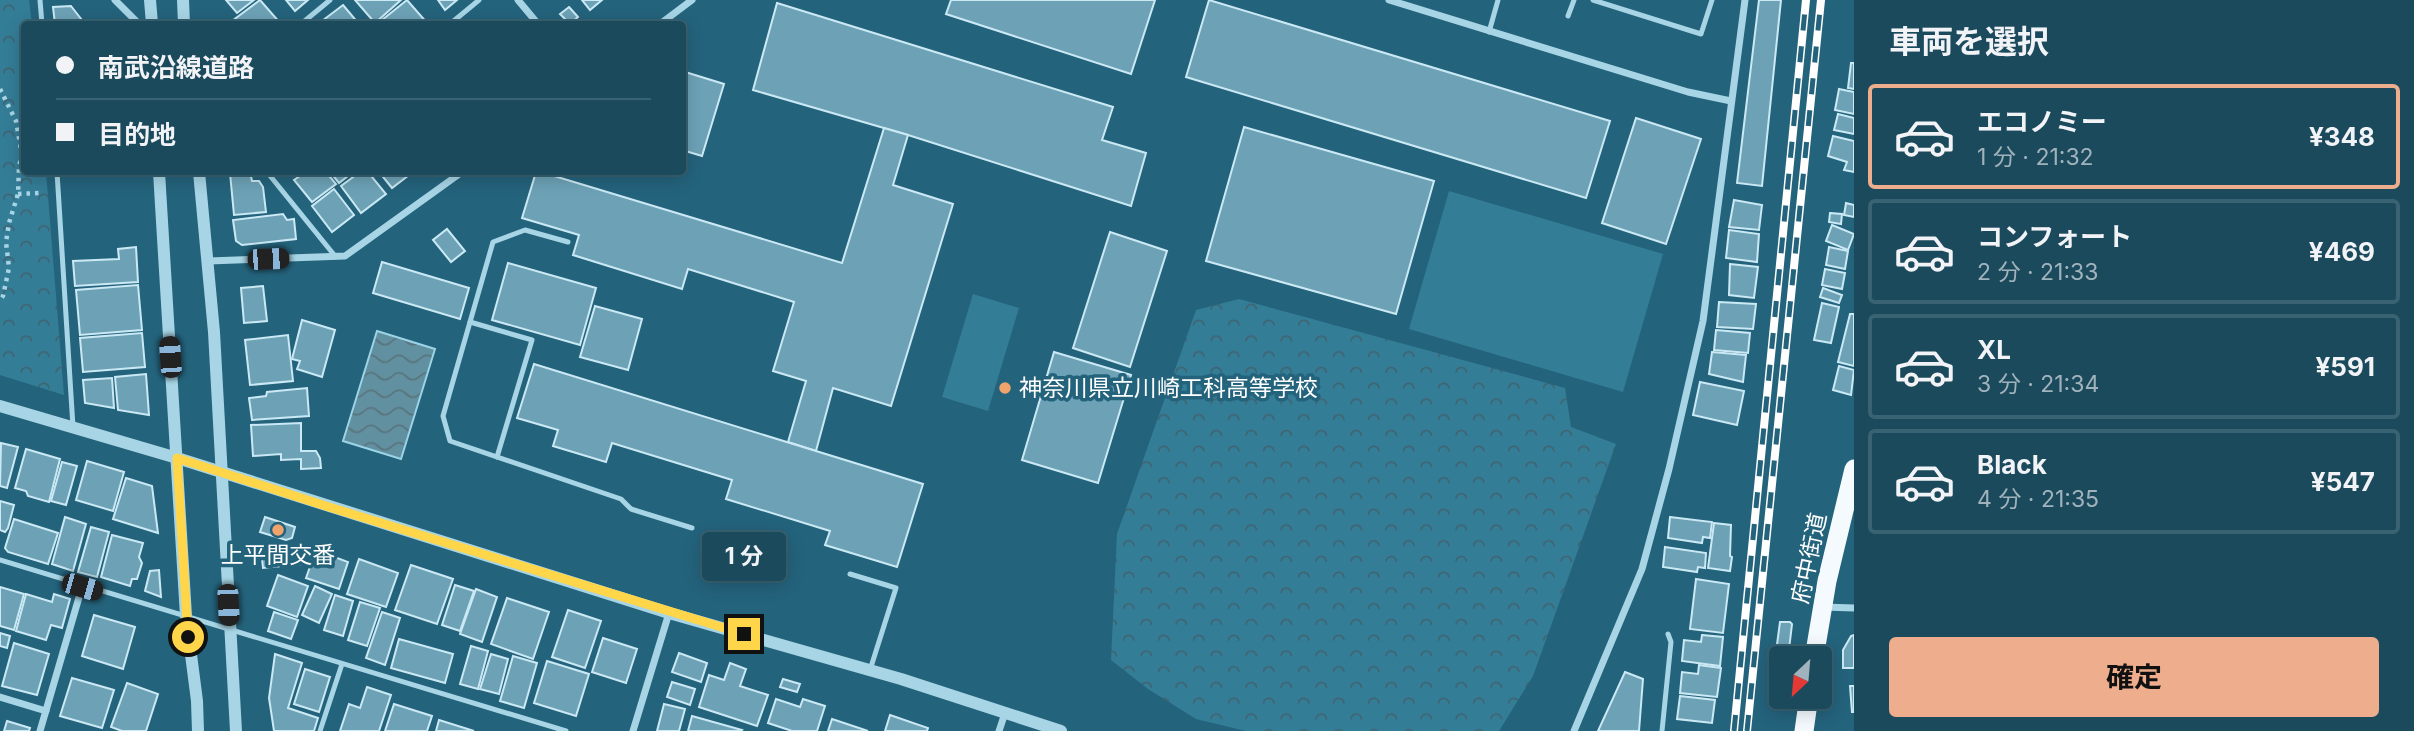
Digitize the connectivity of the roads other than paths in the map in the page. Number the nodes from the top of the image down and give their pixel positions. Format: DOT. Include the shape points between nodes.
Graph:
graph roads {
  1 [pos="40,0"];
  2 [pos="115,0"];
  3 [pos="150,0"];
  4 [pos="183,0"];
  5 [pos="330,0"];
  6 [pos="479,0"];
  7 [pos="518,0"];
  8 [pos="692,0"];
  9 [pos="1389,0"];
  10 [pos="1498,0"];
  11 [pos="1574,0"];
  12 [pos="1593,0"];
  13 [pos="1712,0"];
  14 [pos="1745,0"];
  15 [pos="1568,16"];
  16 [pos="43,21"];
  17 [pos="136,21"];
  18 [pos="152,21"];
  19 [pos="184,21"];
  20 [pos="305,21"];
  21 [pos="454,21"];
  22 [pos="536,21"];
  23 [pos="664,21"];
  24 [pos="1489,32"];
  25 [pos="1731,101"];
  26 [pos="57,175"];
  27 [pos="159,175"];
  28 [pos="199,175"];
  29 [pos="273,175"];
  30 [pos="458,175"];
  31 [pos="568,242"];
  32 [pos="335,256"];
  33 [pos="209,261"];
  34 [pos="470,322"];
  35 [pos="0,406"];
  36 [pos="73,427"];
  37 [pos="496,457"];
  38 [pos="177,458"];
  39 [pos="1854,469"];
  40 [pos="222,474"];
  41 [pos="692,528"];
  42 [pos="0,560"];
  43 [pos="850,574"];
  44 [pos="82,587"];
  45 [pos="1823,607"];
  46 [pos="1854,608"];
  47 [pos="669,612"];
  48 [pos="186,616"];
  49 [pos="229,629"];
  50 [pos="1668,634"];
  51 [pos="1816,646"];
  52 [pos="342,664"];
  53 [pos="870,670"];
  54 [pos="0,696"];
  55 [pos="1807,709"];
  56 [pos="46,711"];
  57 [pos="1005,713"];
  58 [pos="40,731"];
  59 [pos="198,731"];
  60 [pos="236,731"];
  61 [pos="320,731"];
  62 [pos="566,731"];
  63 [pos="633,731"];
  64 [pos="999,731"];
  65 [pos="1061,731"];
  66 [pos="1574,731"];
  67 [pos="1662,731"];
  68 [pos="1804,731"];
  1 -- 16 [label="lane"];
  2 -- 17 [label="street"];
  3 -- 18 [label="street"];
  4 -- 19 [label="street"];
  5 -- 20 [label="lane"];
  6 -- 21 [label="lane"];
  7 -- 22 [label="street"];
  8 -- 23 [label="street"];
  9 -- 24 [label="street"];
  10 -- 24 [label="lane"];
  11 -- 15 [label="lane"];
  12 -- 13 [label="lane" via="1701,34"];
  14 -- 25 [label="street"];
  24 -- 25 [label="street"];
  25 -- 66 [label="street" via="1703,321 1669,469 1642,569"];
  26 -- 36 [label="lane"];
  27 -- 38 [label="street"];
  28 -- 33 [label="street"];
  29 -- 32 [label="lane"];
  30 -- 32 [label="street" via="345,256"];
  31 -- 34 [label="lane" via="525,230 493,242"];
  32 -- 33 [label="street"];
  33 -- 40 [label="street"];
  34 -- 37 [label="lane" via="443,416 450,441"];
  34 -- 37 [label="lane" via="532,340"];
  35 -- 36 [label="street"];
  36 -- 38 [label="street"];
  37 -- 41 [label="lane"];
  38 -- 40 [label="street"];
  38 -- 48 [label="street"];
  39 -- 45 [label="highway, 府中街道"];
  40 -- 47 [label="street"];
  40 -- 49 [label="street"];
  42 -- 44 [label="lane"];
  43 -- 53 [label="lane" via="896,588"];
  44 -- 48 [label="lane"];
  44 -- 56 [label="street"];
  45 -- 46 [label="street"];
  45 -- 51 [label="highway, 府中街道"];
  47 -- 53 [label="street"];
  47 -- 63 [label="street"];
  48 -- 49 [label="lane"];
  48 -- 59 [label="street"];
  49 -- 52 [label="lane"];
  49 -- 60 [label="street"];
  50 -- 67 [label="lane"];
  52 -- 61 [label="lane"];
  52 -- 62 [label="lane"];
  53 -- 57 [label="street"];
  54 -- 56 [label="street"];
  55 -- 68 [label="highway"];
  56 -- 58 [label="street"];
  57 -- 64 [label="street"];
  57 -- 65 [label="street"];
}
